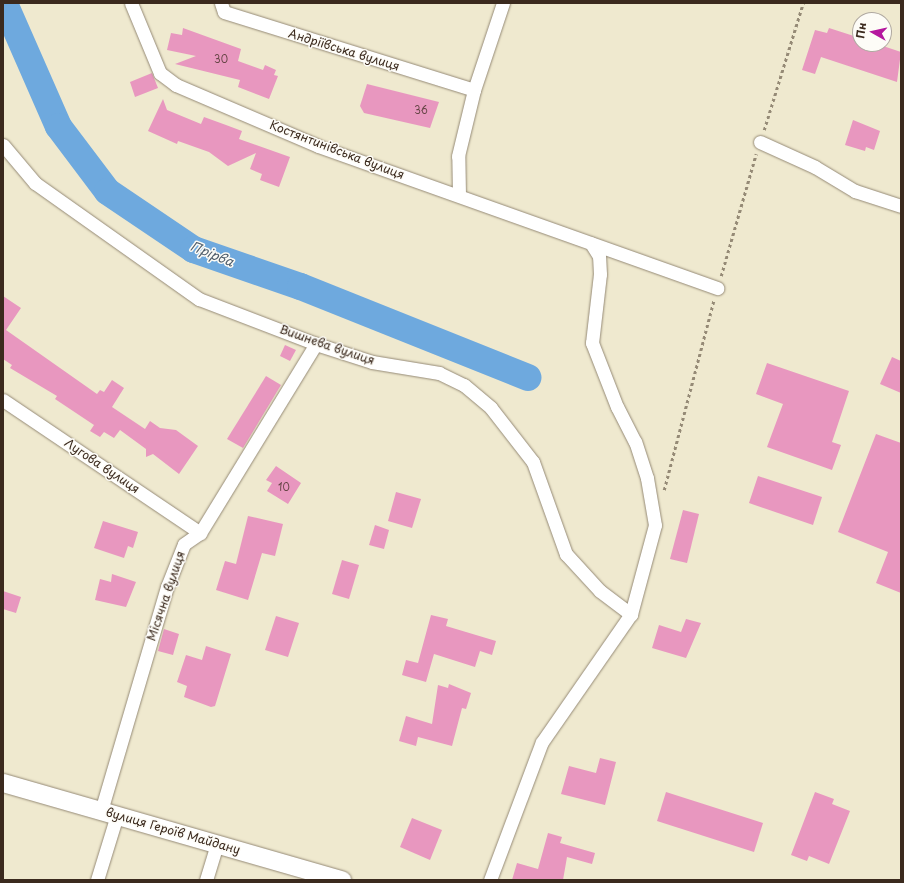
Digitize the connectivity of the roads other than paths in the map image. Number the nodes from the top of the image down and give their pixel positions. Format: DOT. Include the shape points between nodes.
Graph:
graph roads {
  1 [pos="131,3"];
  2 [pos="221,3"];
  3 [pos="503,3"];
  4 [pos="474,90"];
  5 [pos="760,142"];
  6 [pos="3,145"];
  7 [pos="459,195"];
  8 [pos="901,206"];
  9 [pos="591,243"];
  10 [pos="717,288"];
  11 [pos="316,344"];
  12 [pos="3,400"];
  13 [pos="200,533"];
  14 [pos="632,614"];
  15 [pos="3,782"];
  16 [pos="109,813"];
  17 [pos="217,844"];
  18 [pos="97,880"];
  19 [pos="206,880"];
  20 [pos="342,880"];
  21 [pos="490,880"];
  1 -- 7 [label="street, Костянтинівська вулиця" via="160,73 176,85 318,146"];
  2 -- 4 [label="street, Андріївська вулиця" via="224,12"];
  3 -- 4 [label="street"];
  4 -- 7 [label="street" via="458,156"];
  5 -- 8 [label="street" via="815,166 856,191"];
  6 -- 11 [label="street, Вишнева вулиця" via="35,183 199,299"];
  7 -- 9 [label="street, Костянтинівська вулиця"];
  9 -- 10 [label="street, Костянтинівська вулиця"];
  9 -- 14 [label="street" via="598,256 600,274 592,343 617,407 635,442 647,478 655,526"];
  11 -- 13 [label="street, Місячна вулиця"];
  11 -- 14 [label="street, Вишнева вулиця" via="372,362 439,373 464,385 491,408 533,462 566,554 600,591"];
  12 -- 13 [label="street, Лугова вулиця"];
  13 -- 16 [label="street, Місячна вулиця" via="184,544 167,587"];
  14 -- 21 [label="street" via="542,742"];
  15 -- 16 [label="street, вулиця Героїв Майдану"];
  16 -- 17 [label="street, вулиця Героїв Майдану"];
  16 -- 18 [label="street, Місячна вулиця"];
  17 -- 19 [label="street"];
  17 -- 20 [label="street, вулиця Героїв Майдану"];
}
